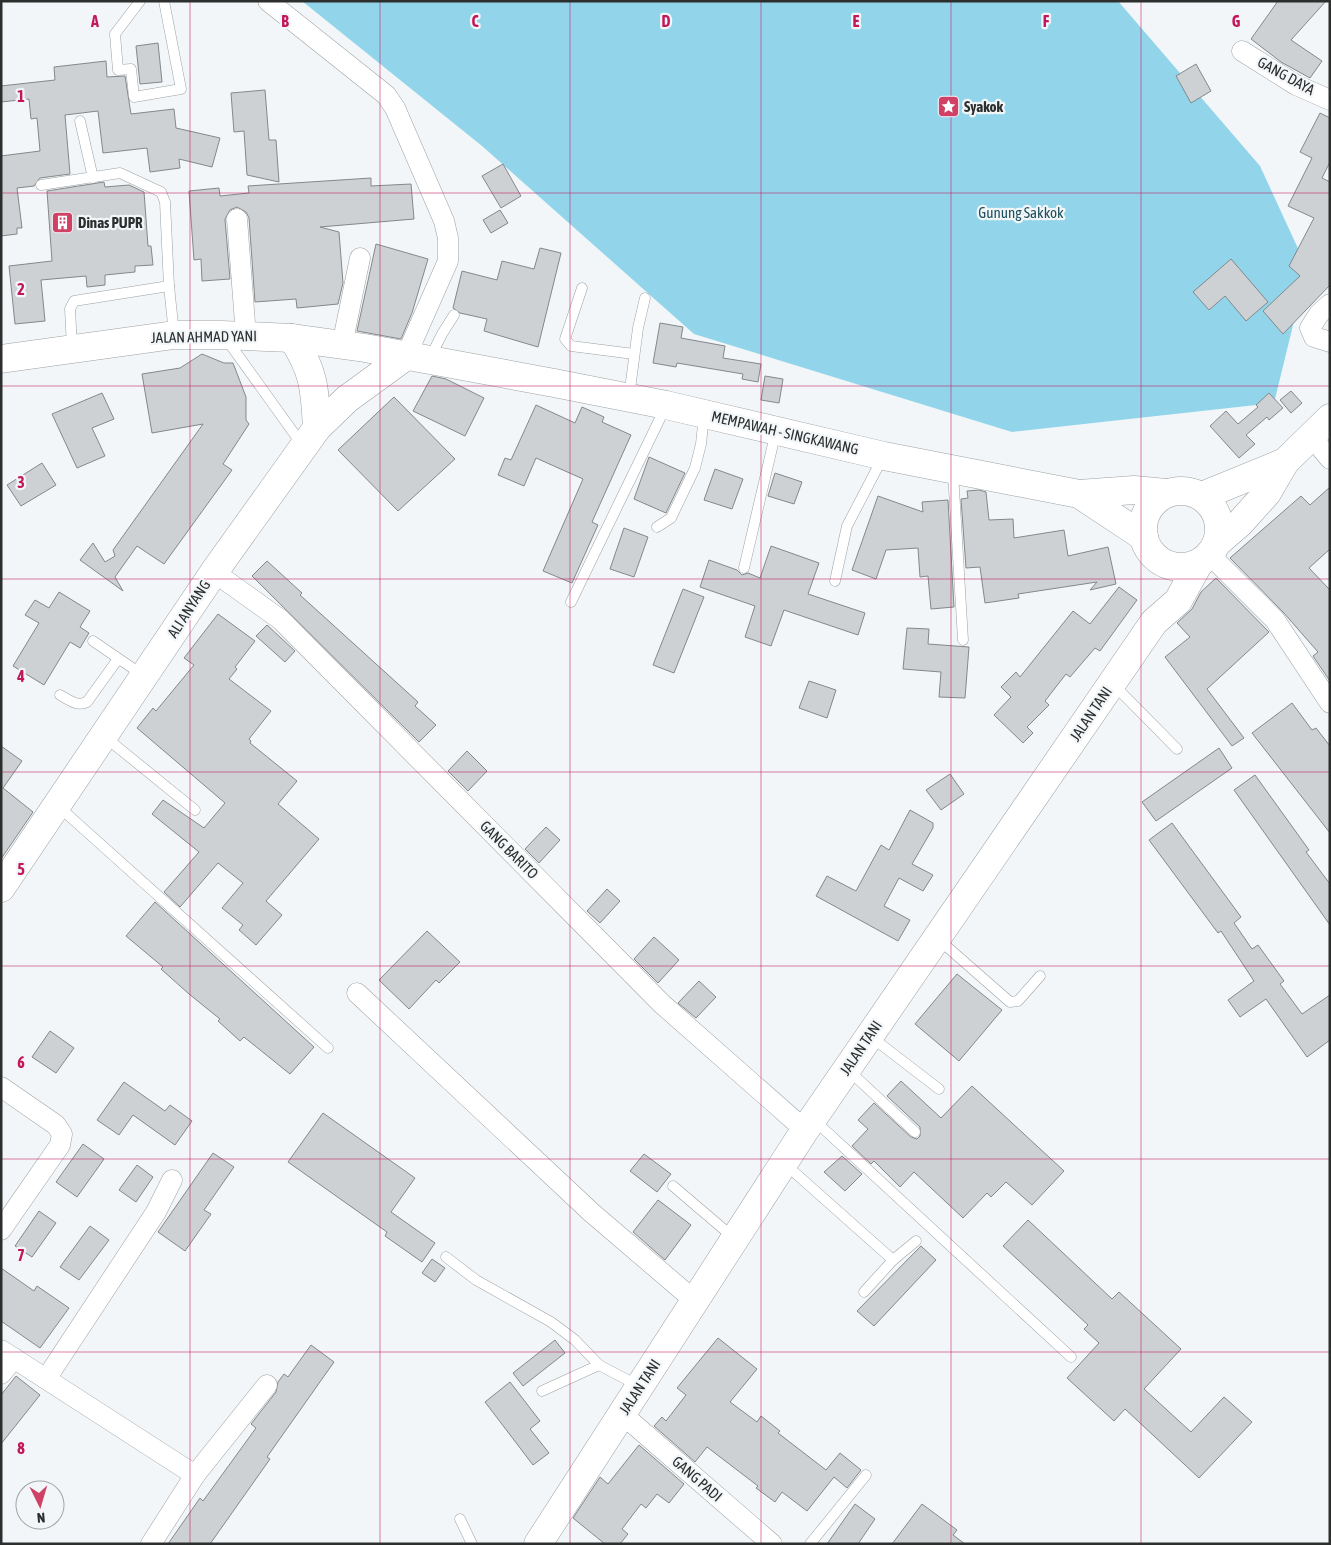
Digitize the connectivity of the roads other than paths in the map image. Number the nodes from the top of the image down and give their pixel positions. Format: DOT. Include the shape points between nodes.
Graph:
graph roads {
  1 [pos="140,1"];
  2 [pos="164,1"];
  3 [pos="268,1"];
  4 [pos="1242,51"];
  5 [pos="1330,100"];
  6 [pos="80,121"];
  7 [pos="93,178"];
  8 [pos="40,185"];
  9 [pos="237,219"];
  10 [pos="360,258"];
  11 [pos="169,286"];
  12 [pos="582,288"];
  13 [pos="645,298"];
  14 [pos="1330,304"];
  15 [pos="454,315"];
  16 [pos="174,335"];
  17 [pos="234,335"];
  18 [pos="292,338"];
  19 [pos="1330,342"];
  20 [pos="342,345"];
  21 [pos="72,348"];
  22 [pos="634,354"];
  23 [pos="418,358"];
  24 [pos="1,359"];
  25 [pos="629,398"];
  26 [pos="666,405"];
  27 [pos="704,414"];
  28 [pos="1321,428"];
  29 [pos="776,431"];
  30 [pos="310,437"];
  31 [pos="884,456"];
  32 [pos="1330,459"];
  33 [pos="1285,462"];
  34 [pos="953,469"];
  35 [pos="1166,493"];
  36 [pos="1079,494"];
  37 [pos="1202,496"];
  38 [pos="657,527"];
  39 [pos="1144,537"];
  40 [pos="1209,553"];
  41 [pos="1162,562"];
  42 [pos="744,568"];
  43 [pos="214,572"];
  44 [pos="835,581"];
  45 [pos="570,602"];
  46 [pos="1154,622"];
  47 [pos="963,640"];
  48 [pos="93,641"];
  49 [pos="118,659"];
  50 [pos="144,677"];
  51 [pos="1112,683"];
  52 [pos="60,695"];
  53 [pos="1330,703"];
  54 [pos="104,736"];
  55 [pos="1177,749"];
  56 [pos="57,806"];
  57 [pos="195,810"];
  58 [pos="1,888"];
  59 [pos="937,938"];
  60 [pos="1040,976"];
  61 [pos="357,993"];
  62 [pos="869,1036"];
  63 [pos="328,1048"];
  64 [pos="847,1068"];
  65 [pos="1,1088"];
  66 [pos="939,1089"];
  67 [pos="809,1125"];
  68 [pos="915,1132"];
  69 [pos="784,1163"];
  70 [pos="172,1180"];
  71 [pos="673,1186"];
  72 [pos="1,1230"];
  73 [pos="735,1239"];
  74 [pos="916,1241"];
  75 [pos="446,1258"];
  76 [pos="893,1260"];
  77 [pos="864,1292"];
  78 [pos="695,1301"];
  79 [pos="8,1354"];
  80 [pos="1071,1356"];
  81 [pos="599,1365"];
  82 [pos="1,1374"];
  83 [pos="46,1379"];
  84 [pos="267,1385"];
  85 [pos="640,1387"];
  86 [pos="542,1390"];
  87 [pos="622,1414"];
  88 [pos="195,1475"];
  89 [pos="866,1475"];
  90 [pos="460,1519"];
  91 [pos="151,1544"];
  92 [pos="472,1544"];
  93 [pos="538,1544"];
  94 [pos="772,1544"];
  95 [pos="810,1544"];
  1 -- 2 [label="lane" via="115,34 118,70 131,69 134,98 181,89"];
  3 -- 23 [label="street" via="386,95 395,108 444,221 449,244 448,261"];
  4 -- 5 [label="street, GANG DAYA" via="1296,85"];
  6 -- 7 [label="lane"];
  7 -- 8 [label="lane"];
  7 -- 11 [label="lane" via="120,173 161,192 165,202"];
  9 -- 17 [label="street"];
  10 -- 20 [label="street"];
  11 -- 16 [label="lane"];
  11 -- 21 [label="lane" via="74,301 70,309"];
  12 -- 22 [label="lane" via="567,343"];
  13 -- 22 [label="lane"];
  14 -- 19 [label="street" via="1310,328 1314,337"];
  15 -- 23 [label="lane" via="442,334"];
  16 -- 17 [label="main road, JALAN AHMAD YANI"];
  16 -- 21 [label="main road, JALAN AHMAD YANI"];
  17 -- 18 [label="main road, JALAN AHMAD YANI"];
  17 -- 30 [label="lane" via="241,357"];
  18 -- 20 [label="main road, JALAN AHMAD YANI"];
  18 -- 30 [label="main road" via="312,373 315,389"];
  20 -- 23 [label="main road, JALAN AHMAD YANI"];
  21 -- 24 [label="main road, JALAN AHMAD YANI"];
  22 -- 25 [label="lane"];
  23 -- 25 [label="main road, MEMPAWAH - SINGKAWANG"];
  23 -- 30 [label="main road, ALI ANYANG" via="348,399"];
  25 -- 26 [label="main road, MEMPAWAH - SINGKAWANG"];
  26 -- 27 [label="main road, MEMPAWAH - SINGKAWANG"];
  26 -- 45 [label="lane"];
  27 -- 29 [label="main road, MEMPAWAH - SINGKAWANG"];
  27 -- 38 [label="lane" via="695,468 672,518"];
  28 -- 32 [label="street"];
  28 -- 33 [label="main road"];
  29 -- 31 [label="main road, MEMPAWAH - SINGKAWANG"];
  29 -- 42 [label="lane"];
  30 -- 43 [label="main road, ALI ANYANG"];
  31 -- 34 [label="main road, MEMPAWAH - SINGKAWANG"];
  31 -- 44 [label="lane" via="847,526"];
  33 -- 37 [label="main road"];
  33 -- 40 [label="main road" via="1267,493"];
  34 -- 36 [label="main road, MEMPAWAH - SINGKAWANG"];
  34 -- 47 [label="lane"];
  35 -- 36 [label="main road, MEMPAWAH - SINGKAWANG" via="1134,490"];
  35 -- 37 [label="main road" via="1181,490"];
  35 -- 39 [label="main road" via="1150,507 1144,521"];
  36 -- 39 [label="main road"];
  37 -- 40 [label="main road" via="1211,503 1218,517 1220,532"];
  39 -- 41 [label="main road" via="1147,547"];
  40 -- 41 [label="main road" via="1180,567"];
  40 -- 46 [label="main road, JALAN TANI" via="1178,601"];
  40 -- 53 [label="street" via="1275,620"];
  41 -- 46 [label="main road" via="1163,590"];
  43 -- 50 [label="main road, ALI ANYANG"];
  43 -- 67 [label="street, GANG BARITO" via="281,620 662,1004"];
  46 -- 51 [label="main road, JALAN TANI"];
  48 -- 49 [label="lane"];
  49 -- 50 [label="lane"];
  49 -- 52 [label="lane" via="87,702 75,704"];
  50 -- 54 [label="main road, ALI ANYANG"];
  51 -- 55 [label="lane"];
  51 -- 59 [label="main road, JALAN TANI"];
  54 -- 56 [label="main road, ALI ANYANG"];
  54 -- 57 [label="lane"];
  56 -- 58 [label="main road, ALI ANYANG"];
  56 -- 63 [label="lane"];
  59 -- 60 [label="lane" via="1010,1002 1018,1001"];
  59 -- 62 [label="main road, JALAN TANI"];
  61 -- 78 [label="street" via="592,1213"];
  62 -- 64 [label="main road, JALAN TANI"];
  62 -- 66 [label="lane"];
  64 -- 67 [label="main road, JALAN TANI"];
  64 -- 68 [label="lane"];
  65 -- 72 [label="street" via="56,1125 62,1134 60,1145"];
  67 -- 69 [label="main road, JALAN TANI"];
  67 -- 80 [label="lane"];
  69 -- 73 [label="main road, JALAN TANI"];
  69 -- 76 [label="lane"];
  70 -- 83 [label="street" via="156,1212"];
  71 -- 73 [label="lane"];
  73 -- 78 [label="main road, JALAN TANI"];
  74 -- 76 [label="lane"];
  75 -- 81 [label="lane" via="476,1280 551,1322 575,1340"];
  76 -- 77 [label="lane"];
  78 -- 85 [label="main road, JALAN TANI"];
  79 -- 82 [label="street"];
  79 -- 83 [label="street"];
  81 -- 85 [label="lane"];
  81 -- 86 [label="lane"];
  83 -- 88 [label="street"];
  84 -- 88 [label="street"];
  85 -- 87 [label="main road, JALAN TANI"];
  87 -- 93 [label="main road, JALAN TANI"];
  87 -- 94 [label="street, GANG PADI"];
  88 -- 91 [label="street"];
  89 -- 95 [label="lane"];
  90 -- 92 [label="lane"];
}
